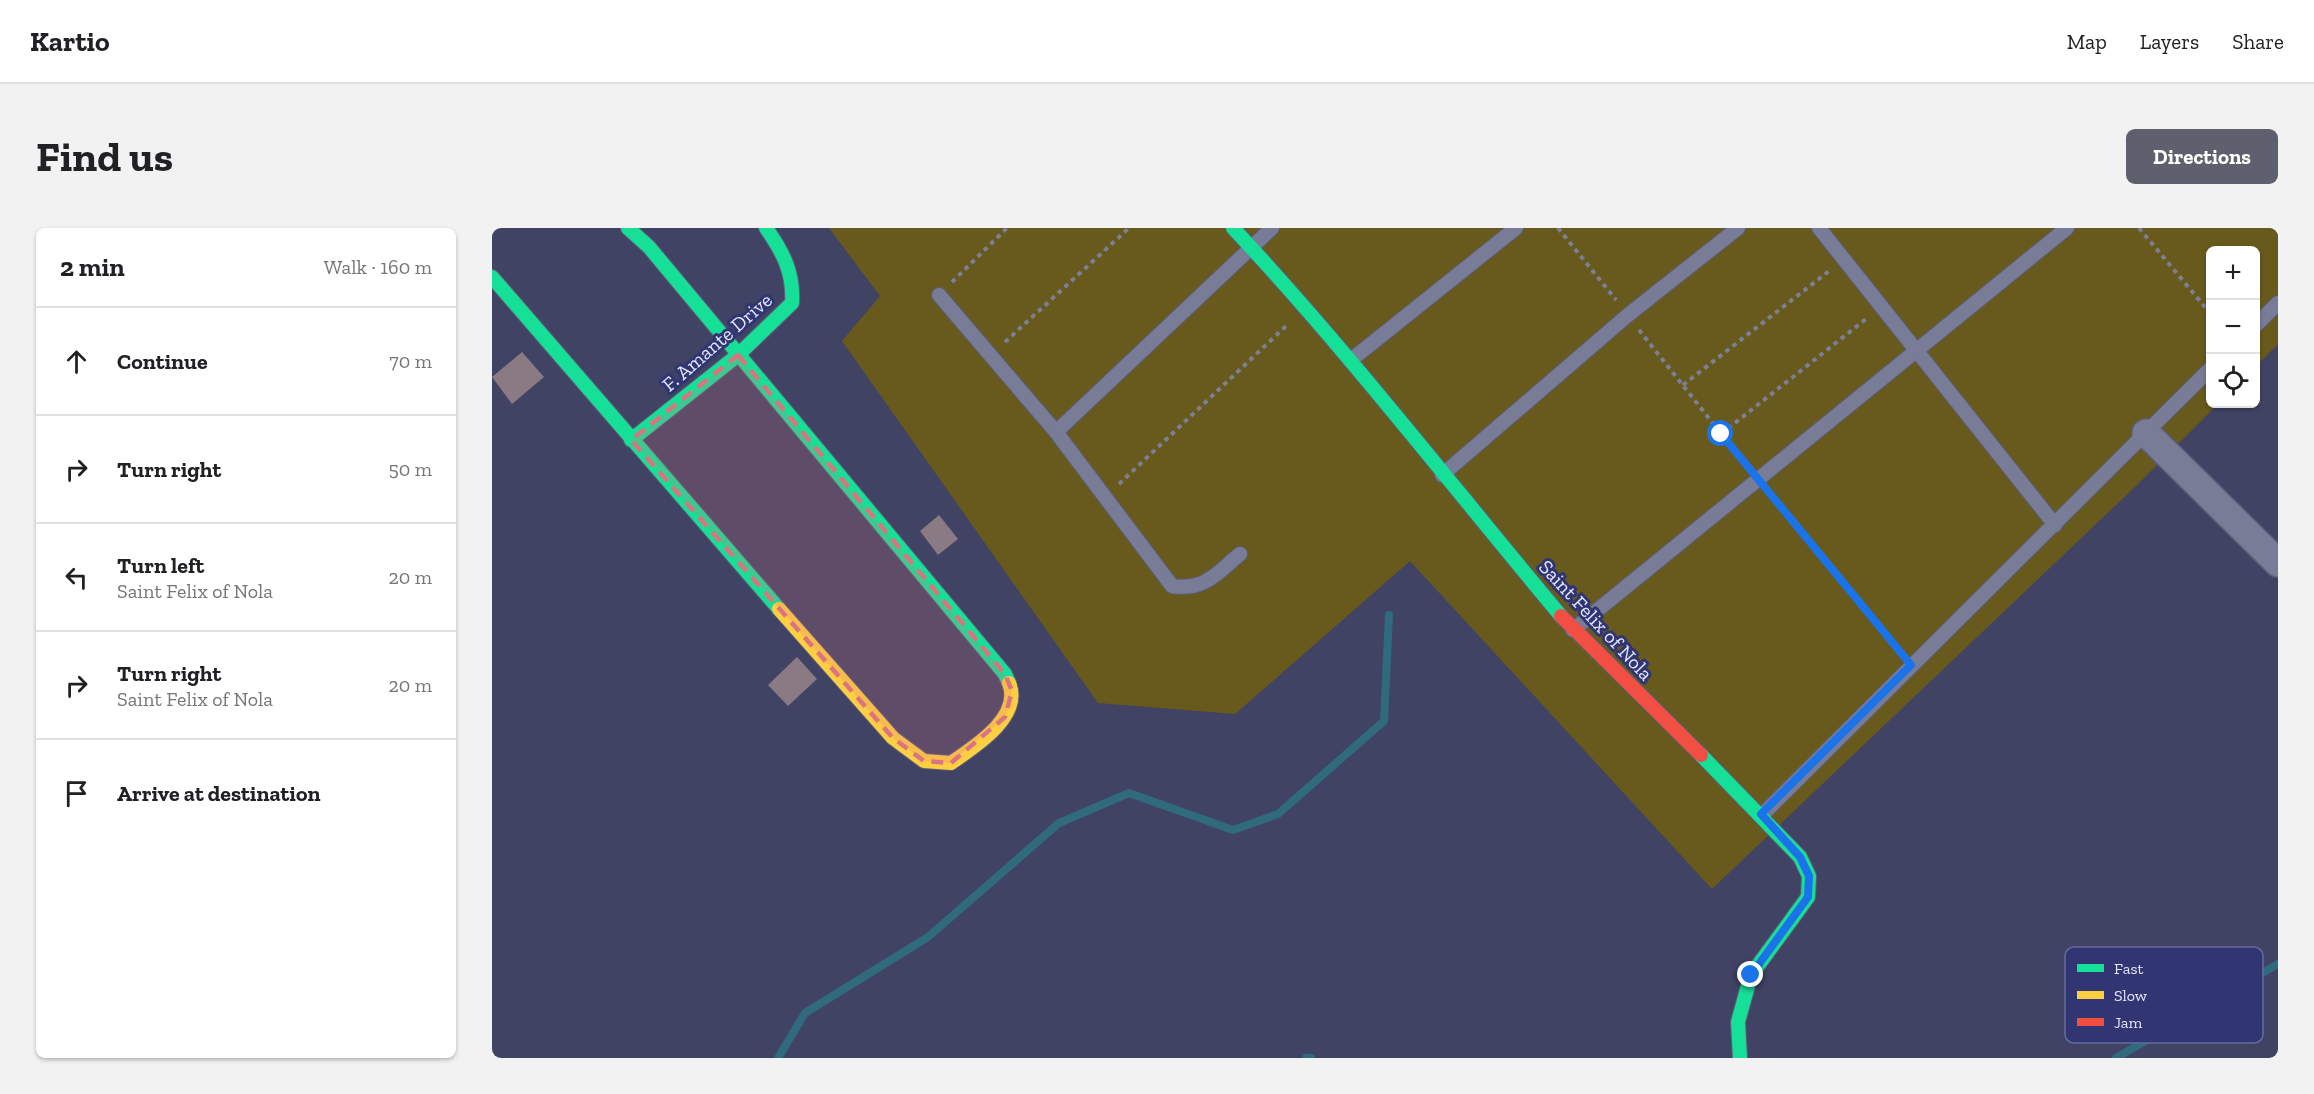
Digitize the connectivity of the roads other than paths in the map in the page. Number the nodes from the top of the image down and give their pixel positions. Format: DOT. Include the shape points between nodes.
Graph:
graph roads {
  1 [pos="628,228"];
  2 [pos="766,228"];
  3 [pos="1233,228"];
  4 [pos="1272,228"];
  5 [pos="1516,228"];
  6 [pos="1738,228"];
  7 [pos="1819,228"];
  8 [pos="2067,228"];
  9 [pos="1252,246"];
  10 [pos="492,277"];
  11 [pos="939,296"];
  12 [pos="2278,303"];
  13 [pos="2260,321"];
  14 [pos="1914,351"];
  15 [pos="738,355"];
  16 [pos="1351,360"];
  17 [pos="2206,374"];
  18 [pos="1056,432"];
  19 [pos="2146,433"];
  20 [pos="631,440"];
  21 [pos="1442,475"];
  22 [pos="2055,525"];
  23 [pos="1240,554"];
  24 [pos="2278,563"];
  25 [pos="1573,630"];
  26 [pos="1761,814"];
  27 [pos="1740,1058"];
  1 -- 15 [label="street" via="649,247"];
  2 -- 15 [label="street, F. Amante Drive" via="784,253 795,280 792,303"];
  3 -- 9 [label="street, Saint Felix of Nola"];
  4 -- 9 [label="lane"];
  5 -- 16 [label="lane"];
  6 -- 21 [label="lane" via="1628,315"];
  7 -- 14 [label="lane"];
  8 -- 14 [label="lane"];
  9 -- 16 [label="street, Saint Felix of Nola"];
  9 -- 18 [label="lane"];
  10 -- 20 [label="street"];
  11 -- 18 [label="lane"];
  12 -- 13 [label="lane"];
  14 -- 22 [label="lane"];
  14 -- 25 [label="lane"];
  15 -- 20 [label="street, F. Amante Drive"];
  15 -- 20 [label="street" via="1005,674 1012,691 1005,717 977,744 951,763 924,761 893,738"];
  16 -- 21 [label="street, Saint Felix of Nola"];
  17 -- 19 [label="lane"];
  18 -- 23 [label="lane" via="1172,586 1190,589 1210,579"];
  19 -- 22 [label="lane"];
  19 -- 24 [label="street"];
  21 -- 25 [label="street, Saint Felix of Nola"];
  22 -- 26 [label="lane"];
  25 -- 26 [label="street, Saint Felix of Nola"];
  26 -- 27 [label="street, Saint Felix of Nola" via="1800,857 1809,876 1808,897 1751,975 1738,1022"];
}
